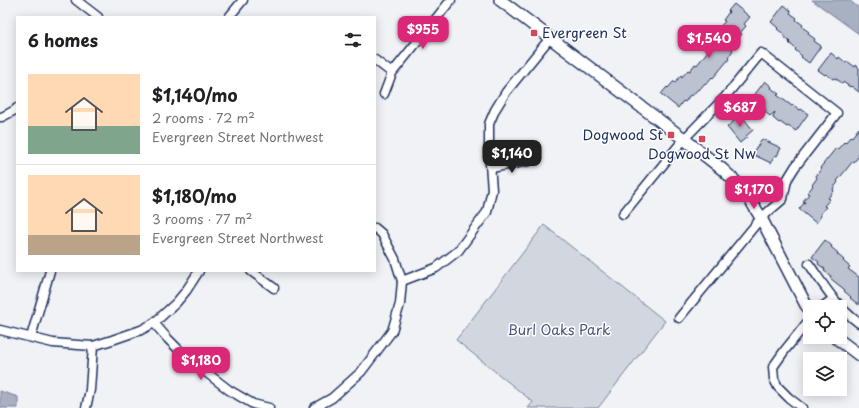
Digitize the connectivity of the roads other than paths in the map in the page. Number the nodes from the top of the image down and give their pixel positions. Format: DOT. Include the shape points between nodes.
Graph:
graph roads {
  1 [pos="76,0"];
  2 [pos="243,0"];
  3 [pos="451,0"];
  4 [pos="500,0"];
  5 [pos="93,16"];
  6 [pos="230,16"];
  7 [pos="550,38"];
  8 [pos="376,61"];
  9 [pos="392,73"];
  10 [pos="384,94"];
  11 [pos="16,109"];
  12 [pos="0,117"];
  13 [pos="684,139"];
  14 [pos="530,161"];
  15 [pos="491,168"];
  16 [pos="624,214"];
  17 [pos="761,218"];
  18 [pos="376,229"];
  19 [pos="809,264"];
  20 [pos="50,272"];
  21 [pos="198,272"];
  22 [pos="253,272"];
  23 [pos="402,281"];
  24 [pos="274,288"];
  25 [pos="833,299"];
  26 [pos="803,300"];
  27 [pos="679,318"];
  28 [pos="154,323"];
  29 [pos="859,323"];
  30 [pos="803,328"];
  31 [pos="0,330"];
  32 [pos="31,337"];
  33 [pos="844,344"];
  34 [pos="93,346"];
  35 [pos="859,355"];
  36 [pos="86,408"];
  37 [pos="269,408"];
  38 [pos="314,408"];
  39 [pos="802,408"];
  1 -- 5 [label="street"];
  2 -- 6 [label="street"];
  3 -- 9 [label="street"];
  4 -- 7 [label="street"];
  7 -- 13 [label="street"];
  7 -- 15 [label="street" via="506,92 495,110 489,124"];
  8 -- 9 [label="street"];
  9 -- 10 [label="street"];
  11 -- 12 [label="street"];
  13 -- 16 [label="street"];
  13 -- 17 [label="street" via="737,183"];
  13 -- 17 [label="street" via="725,97 761,53 838,113 795,167 787,180 783,199"];
  14 -- 15 [label="street"];
  15 -- 23 [label="street" via="492,190 487,212 458,251 436,268"];
  17 -- 26 [label="street"];
  17 -- 27 [label="street"];
  18 -- 23 [label="street" via="382,234 395,259"];
  19 -- 25 [label="street"];
  20 -- 32 [label="street"];
  21 -- 28 [label="street" via="176,303"];
  22 -- 24 [label="street"];
  23 -- 38 [label="street" via="400,304 392,331 361,372 332,398"];
  25 -- 29 [label="street"];
  28 -- 34 [label="street"];
  28 -- 37 [label="street" via="185,356 229,390 253,404"];
  30 -- 39 [label="street" via="774,367 774,379 778,387"];
  31 -- 32 [label="street"];
  32 -- 34 [label="street" via="53,343"];
  33 -- 35 [label="street"];
  34 -- 36 [label="street"];
}
